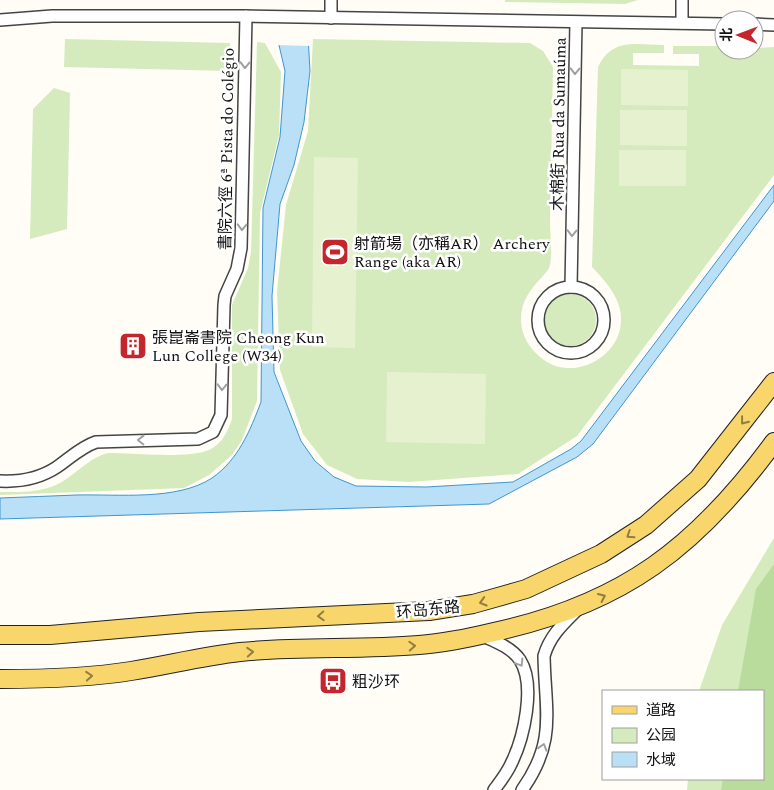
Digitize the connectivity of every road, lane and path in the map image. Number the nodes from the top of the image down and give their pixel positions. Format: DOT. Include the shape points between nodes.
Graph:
graph roads {
  1 [pos="331,0"];
  2 [pos="682,0"];
  3 [pos="246,16"];
  4 [pos="328,18"];
  5 [pos="0,20"];
  6 [pos="576,22"];
  7 [pos="682,23"];
  8 [pos="714,24"];
  9 [pos="571,287"];
  10 [pos="774,382"];
  11 [pos="774,442"];
  12 [pos="0,481"];
  13 [pos="580,608"];
  14 [pos="0,635"];
  15 [pos="481,635"];
  16 [pos="0,679"];
  17 [pos="40,679"];
  18 [pos="0,691"];
  19 [pos="494,790"];
  20 [pos="522,790"];
  1 -- 4 [label="street"];
  2 -- 7 [label="street"];
  3 -- 4 [label="street"];
  3 -- 5 [label="street" via="52,16"];
  3 -- 12 [label="street, 書院六徑 6ª Pista do Colégio, one-way" via="241,248 237,269 225,296 221,414 212,432 190,440 96,442 85,445 39,476 24,481"];
  4 -- 6 [label="street"];
  6 -- 7 [label="street"];
  6 -- 9 [label="street, 木棉街 Rua da Sumaúma, one-way"];
  7 -- 8 [label="street"];
  9 -- 9 [label="street" via="581,288 597,300 604,319 599,338 575,354 560,352 547,344 540,332 538,317 545,299 553,292"];
  10 -- 14 [label="main road, 环岛东路, one-way" via="698,479 646,525 601,554 526,589 473,604 429,611 199,622 50,635"];
  13 -- 11 [label="main road, 环岛东路, one-way" via="636,579 670,554 730,497"];
  13 -- 15 [label="main road, 环岛东路" via="546,620"];
  20 -- 13 [label="street, one-way" via="538,765 546,740 544,656 547,646 552,636"];
  17 -- 15 [label="main road, 环岛东路, one-way" via="122,672 239,652 420,645"];
  15 -- 19 [label="street, one-way" via="510,650 519,659 528,690 525,720 511,764"];
  16 -- 17 [label="main road, 环岛东路"];
  17 -- 18 [label="main road"];
}
